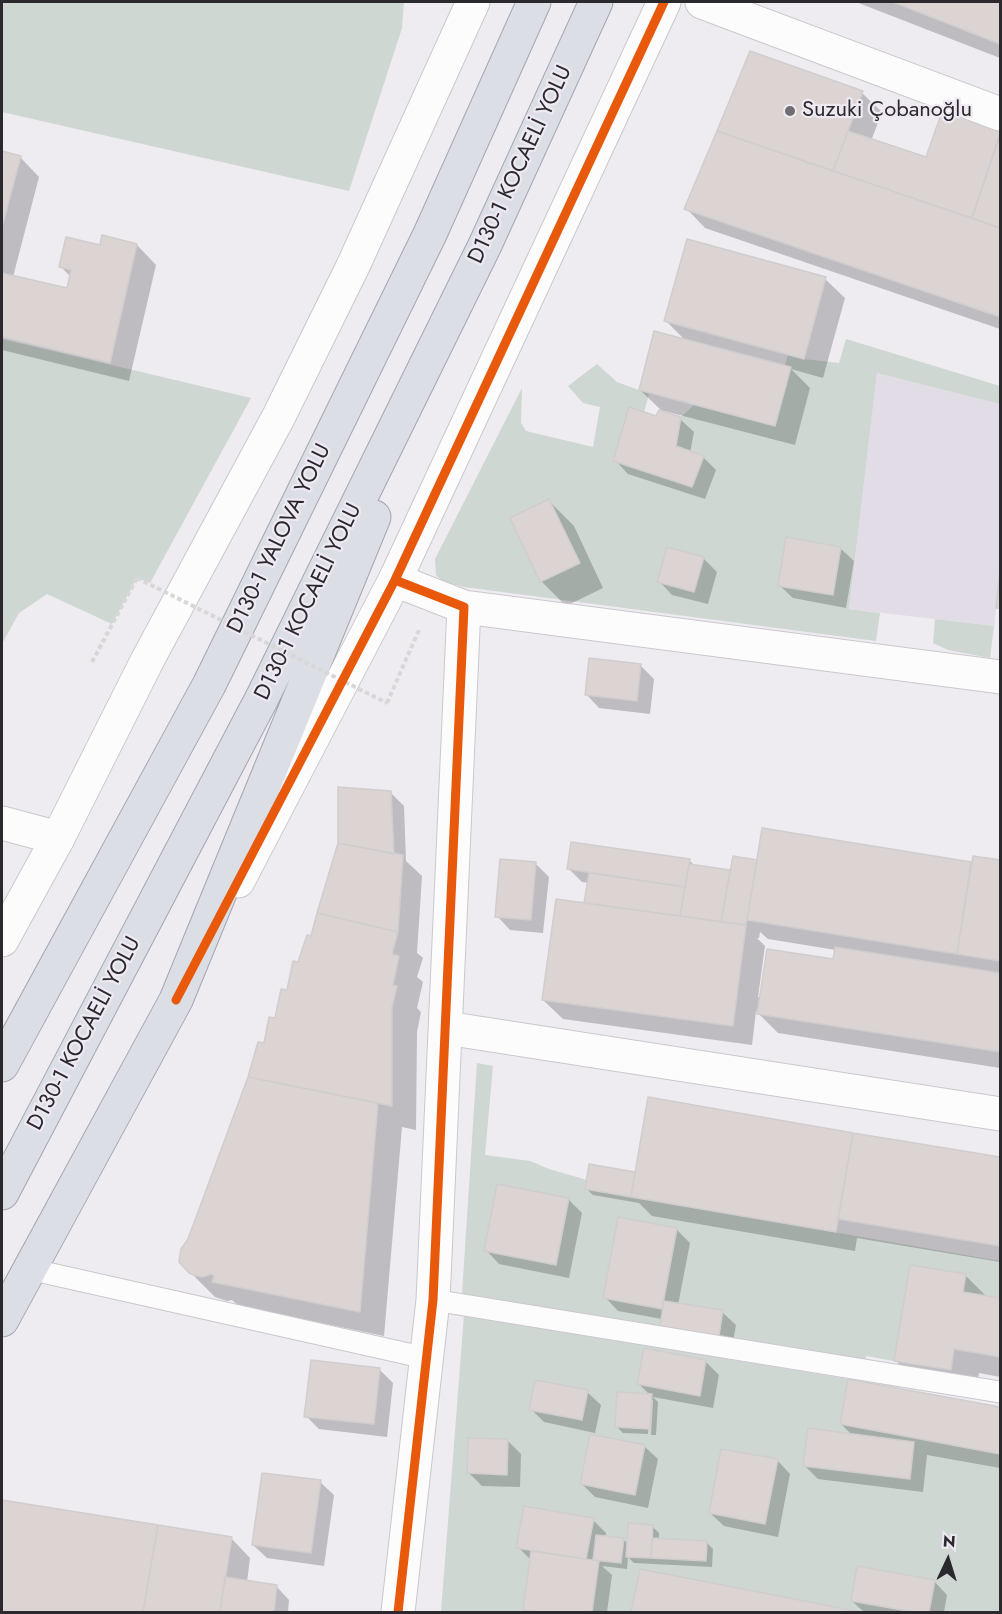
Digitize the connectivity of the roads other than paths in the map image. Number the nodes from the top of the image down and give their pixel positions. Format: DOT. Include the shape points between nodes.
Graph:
graph roads {
  1 [pos="473,2"];
  2 [pos="534,2"];
  3 [pos="596,2"];
  4 [pos="664,2"];
  5 [pos="702,2"];
  6 [pos="1000,114"];
  7 [pos="485,245"];
  8 [pos="395,580"];
  9 [pos="464,607"];
  10 [pos="1000,677"];
  11 [pos="209,684"];
  12 [pos="2,823"];
  13 [pos="58,838"];
  14 [pos="2,940"];
  15 [pos="176,1000"];
  16 [pos="2,1022"];
  17 [pos="446,1028"];
  18 [pos="2,1065"];
  19 [pos="1000,1114"];
  20 [pos="2,1193"];
  21 [pos="29,1269"];
  22 [pos="433,1300"];
  23 [pos="2,1320"];
  24 [pos="426,1358"];
  25 [pos="1000,1392"];
  26 [pos="398,1612"];
  1 -- 13 [label="street" via="353,266 279,416 143,668"];
  2 -- 11 [label="highway, D130-1 YALOVA YOLU" via="430,234"];
  3 -- 7 [label="highway, D130-1 KOCAELİ YOLU"];
  4 -- 8 [label="street"];
  5 -- 6 [label="street"];
  7 -- 15 [label="highway"];
  7 -- 20 [label="highway, D130-1 KOCAELİ YOLU" via="262,698"];
  8 -- 9 [label="street"];
  8 -- 15 [label="street"];
  9 -- 10 [label="street"];
  9 -- 17 [label="street"];
  11 -- 16 [label="highway"];
  11 -- 18 [label="highway, D130-1 YALOVA YOLU"];
  12 -- 13 [label="street"];
  13 -- 14 [label="street"];
  15 -- 21 [label="highway"];
  17 -- 19 [label="street"];
  17 -- 22 [label="street"];
  21 -- 23 [label="highway"];
  21 -- 24 [label="lane"];
  22 -- 24 [label="street"];
  22 -- 25 [label="lane"];
  24 -- 26 [label="street"];
}
